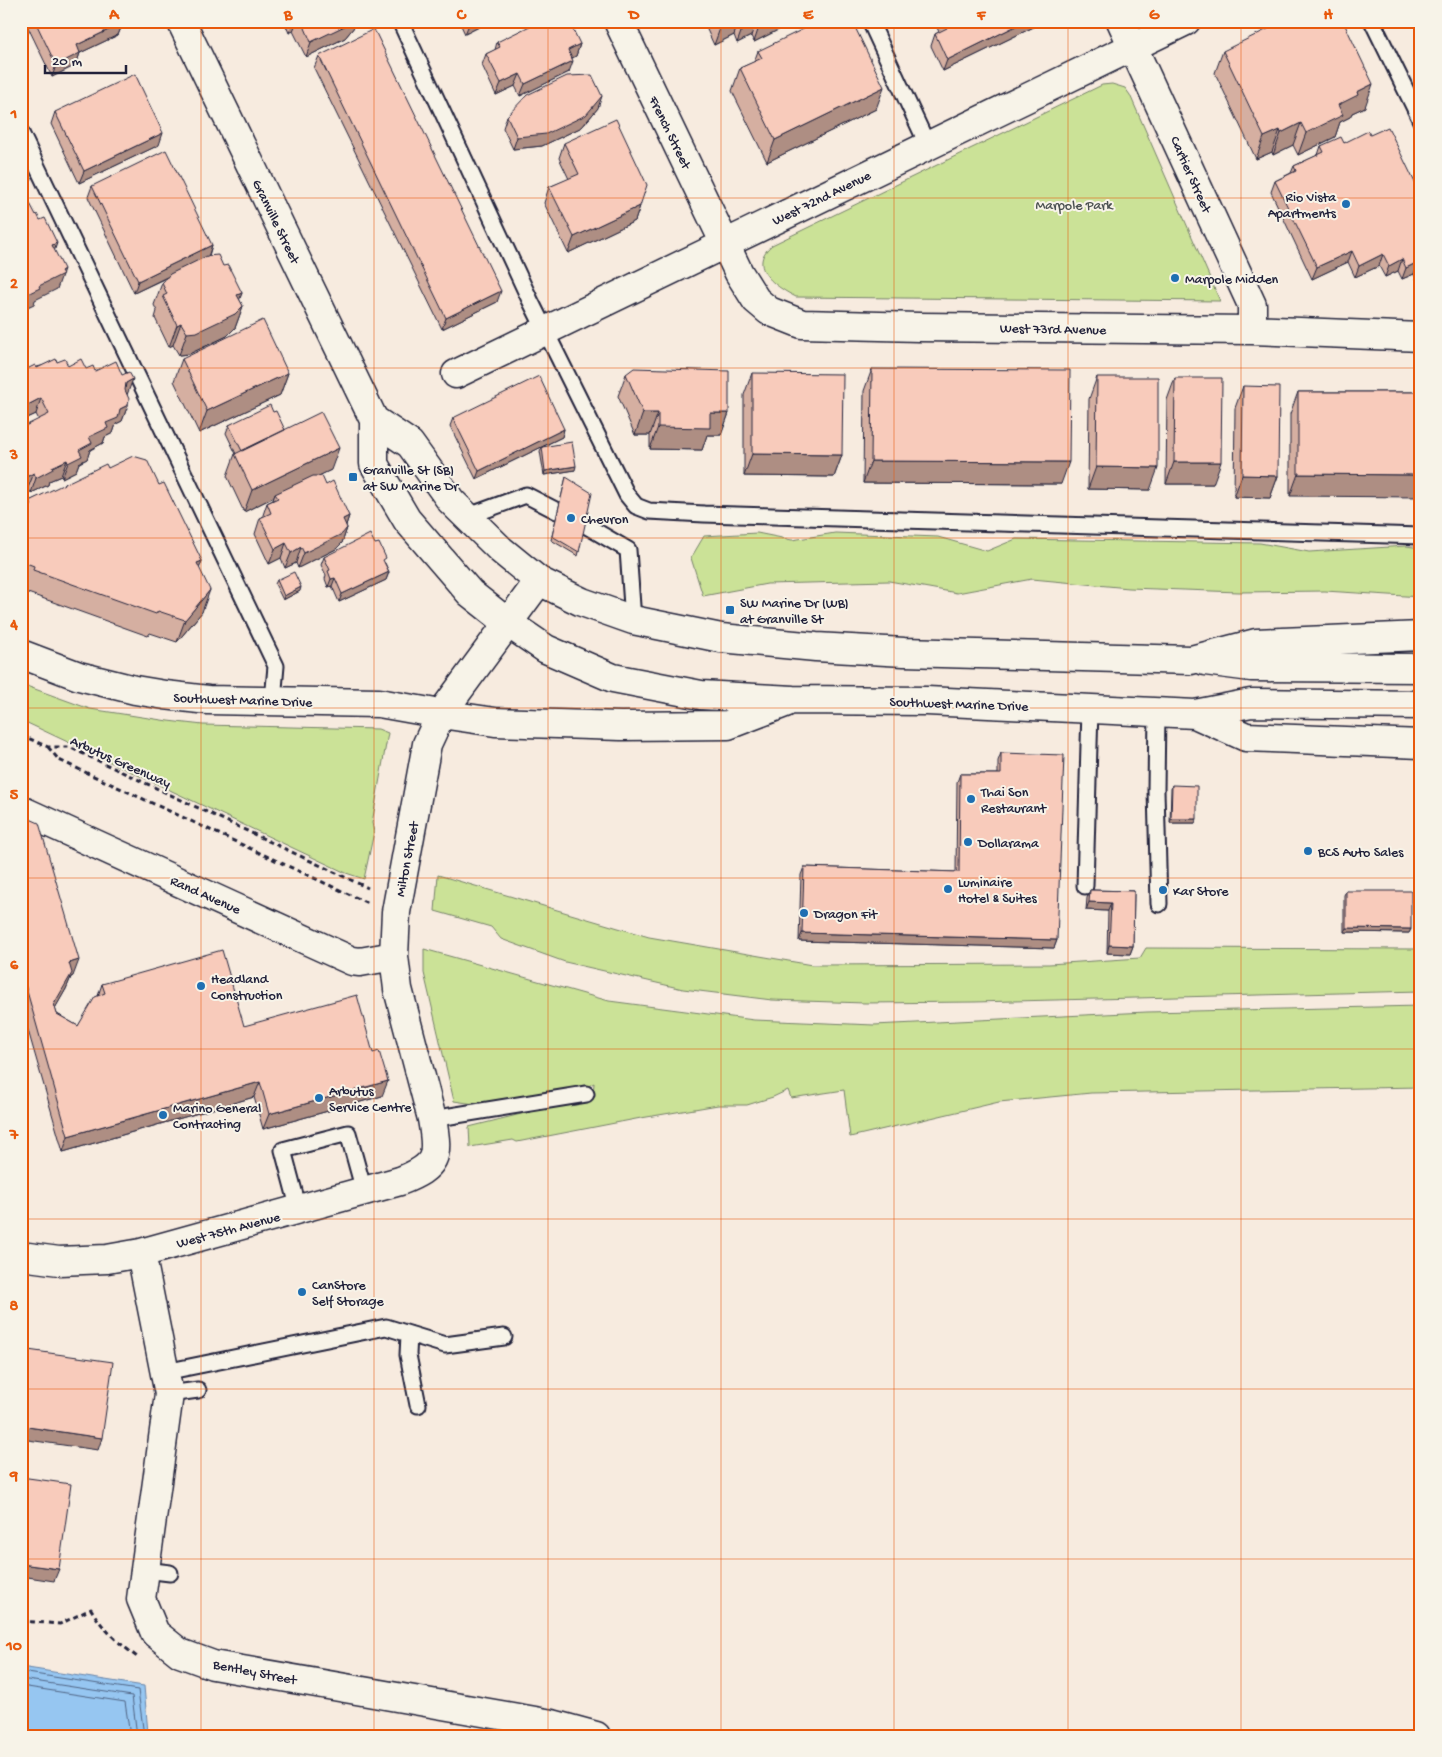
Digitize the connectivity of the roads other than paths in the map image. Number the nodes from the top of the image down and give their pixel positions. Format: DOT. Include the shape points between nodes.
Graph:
graph roads {
  1 [pos="181,21"];
  2 [pos="400,21"];
  3 [pos="618,21"];
  4 [pos="870,21"];
  5 [pos="1121,21"];
  6 [pos="1186,21"];
  7 [pos="1372,21"];
  8 [pos="1133,47"];
  9 [pos="1421,121"];
  10 [pos="21,133"];
  11 [pos="928,146"];
  12 [pos="28,164"];
  13 [pos="724,244"];
  14 [pos="546,330"];
  15 [pos="1252,330"];
  16 [pos="1421,337"];
  17 [pos="456,374"];
  18 [pos="374,420"];
  19 [pos="557,511"];
  20 [pos="466,517"];
  21 [pos="585,525"];
  22 [pos="1421,536"];
  23 [pos="539,581"];
  24 [pos="633,620"];
  25 [pos="508,623"];
  26 [pos="1421,636"];
  27 [pos="21,654"];
  28 [pos="1191,660"];
  29 [pos="1421,668"];
  30 [pos="273,700"];
  31 [pos="793,700"];
  32 [pos="1421,705"];
  33 [pos="1090,709"];
  34 [pos="1157,712"];
  35 [pos="441,714"];
  36 [pos="1195,714"];
  37 [pos="1421,744"];
  38 [pos="21,810"];
  39 [pos="1085,886"];
  40 [pos="1159,904"];
  41 [pos="394,956"];
  42 [pos="586,1094"];
  43 [pos="432,1119"];
  44 [pos="428,1166"];
  45 [pos="364,1191"];
  46 [pos="299,1210"];
  47 [pos="141,1253"];
  48 [pos="21,1256"];
  49 [pos="409,1334"];
  50 [pos="504,1337"];
  51 [pos="167,1383"];
  52 [pos="198,1390"];
  53 [pos="418,1405"];
  54 [pos="596,1736"];
  1 -- 18 [label="street, Granville Street"];
  2 -- 14 [label="lane"];
  3 -- 13 [label="street, French Street"];
  4 -- 11 [label="lane"];
  5 -- 8 [label="street, Cartier Street"];
  6 -- 8 [label="street, West 72nd Avenue"];
  7 -- 9 [label="lane"];
  8 -- 11 [label="street, West 72nd Avenue"];
  8 -- 15 [label="street, Cartier Street" via="1252,305"];
  10 -- 12 [label="lane"];
  11 -- 13 [label="street, West 72nd Avenue"];
  12 -- 30 [label="lane" via="276,666"];
  13 -- 14 [label="street, West 72nd Avenue"];
  13 -- 15 [label="street, West 73rd Avenue" via="756,300 769,311 802,324"];
  14 -- 17 [label="street, West 72nd Avenue"];
  14 -- 22 [label="lane" via="627,495 636,506 649,511"];
  15 -- 16 [label="street, West 73rd Avenue"];
  18 -- 20 [label="street" via="410,444 451,502"];
  18 -- 25 [label="street, Granville Street" via="374,464 407,520 470,593"];
  19 -- 20 [label="lane" via="526,495"];
  20 -- 23 [label="street"];
  21 -- 24 [label="lane" via="628,550"];
  23 -- 24 [label="street" via="582,602"];
  23 -- 25 [label="street, Milton Street"];
  24 -- 28 [label="street" via="721,638 816,647"];
  25 -- 31 [label="street, Southwest Marine Drive" via="546,649 613,678 701,695"];
  25 -- 35 [label="street, Milton Street"];
  26 -- 28 [label="street" via="1256,642"];
  27 -- 30 [label="street, Southwest Marine Drive" via="79,676 135,690 208,700"];
  28 -- 29 [label="street" via="1251,667"];
  30 -- 35 [label="street, Southwest Marine Drive" via="378,703"];
  31 -- 33 [label="street, Southwest Marine Drive" via="927,701"];
  31 -- 35 [label="street, Southwest Marine Drive" via="728,725 495,722"];
  32 -- 36 [label="street" via="1251,703"];
  33 -- 34 [label="street, Southwest Marine Drive"];
  33 -- 39 [label="lane"];
  34 -- 36 [label="street, Southwest Marine Drive"];
  34 -- 40 [label="lane"];
  35 -- 41 [label="street, Milton Street" via="427,744 396,912"];
  36 -- 37 [label="street, Southwest Marine Drive" via="1246,738"];
  38 -- 41 [label="street, Rand Avenue" via="352,961"];
  41 -- 43 [label="street, Milton Street" via="398,989"];
  42 -- 43 [label="lane"];
  43 -- 44 [label="street, Milton Street" via="436,1152"];
  44 -- 45 [label="street, West 75th Avenue" via="400,1181"];
  45 -- 46 [label="street, West 75th Avenue"];
  45 -- 46 [label="lane" via="348,1133 283,1150"];
  46 -- 47 [label="street, West 75th Avenue"];
  47 -- 48 [label="street, West 75th Avenue" via="107,1259 59,1260"];
  47 -- 51 [label="street, Bentley Street"];
  49 -- 50 [label="lane" via="445,1345"];
  49 -- 51 [label="lane" via="386,1327"];
  49 -- 53 [label="lane" via="408,1355"];
  51 -- 52 [label="lane"];
  51 -- 54 [label="street, Bentley Street" via="158,1571 141,1599 155,1633 180,1653 213,1665 511,1709"];
}
